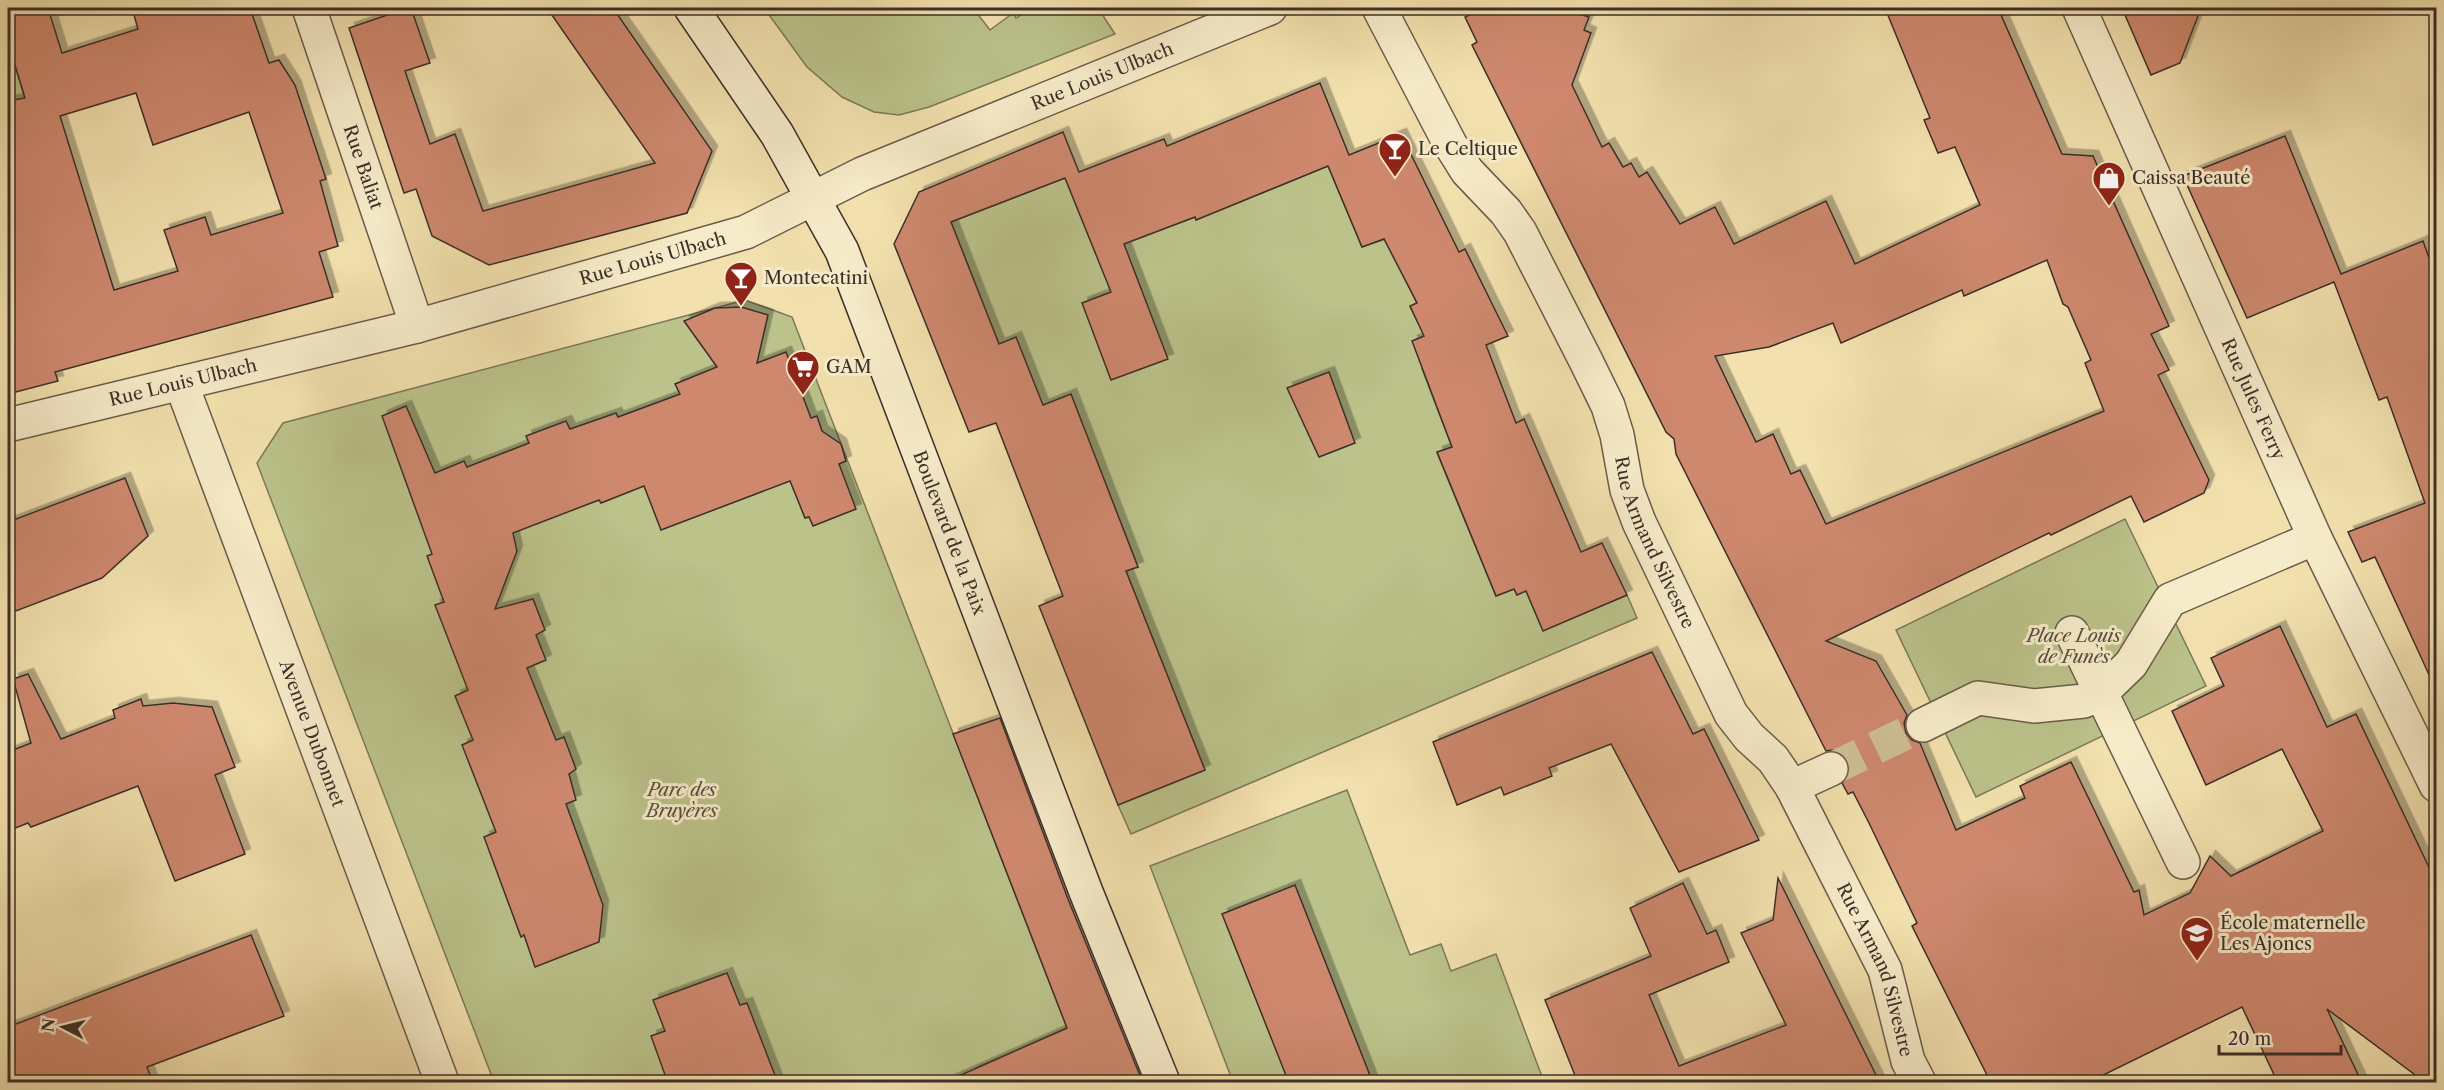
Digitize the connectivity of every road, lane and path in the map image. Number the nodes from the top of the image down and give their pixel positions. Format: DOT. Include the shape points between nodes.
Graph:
graph roads {
  1 [pos="309,8"];
  2 [pos="691,8"];
  3 [pos="1269,8"];
  4 [pos="1380,8"];
  5 [pos="2079,8"];
  6 [pos="814,200"];
  7 [pos="417,326"];
  8 [pos="181,383"];
  9 [pos="8,425"];
  10 [pos="2315,538"];
  11 [pos="2072,633"];
  12 [pos="2100,694"];
  13 [pos="1923,725"];
  14 [pos="1831,769"];
  15 [pos="2436,785"];
  16 [pos="1792,787"];
  17 [pos="2183,862"];
  18 [pos="442,1083"];
  19 [pos="1164,1083"];
  20 [pos="1919,1083"];
  1 -- 7 [label="street, Rue Baliat"];
  2 -- 6 [label="street, Boulevard de la Paix" via="777,134"];
  3 -- 6 [label="street, Rue Louis Ulbach" via="862,174"];
  4 -- 16 [label="street, Rue Armand Silvestre" via="1450,144 1467,171 1520,232 1604,397 1639,522 1731,714 1773,759"];
  5 -- 10 [label="street, Rue Jules Ferry"];
  6 -- 7 [label="street, Rue Louis Ulbach" via="746,232"];
  6 -- 19 [label="street, Boulevard de la Paix" via="842,251 1079,874"];
  7 -- 8 [label="street, Rue Louis Ulbach"];
  8 -- 9 [label="street, Rue Louis Ulbach"];
  8 -- 18 [label="street, Avenue Dubonnet"];
  10 -- 12 [label="street" via="2170,600 2131,664"];
  10 -- 15 [label="street, Rue Jules Ferry"];
  11 -- 12 [label="street"];
  12 -- 13 [label="street" via="2084,700 2034,706 1978,698"];
  12 -- 17 [label="street"];
  14 -- 16 [label="street"];
  16 -- 20 [label="street, Rue Armand Silvestre" via="1885,970 1908,1060"];
}
